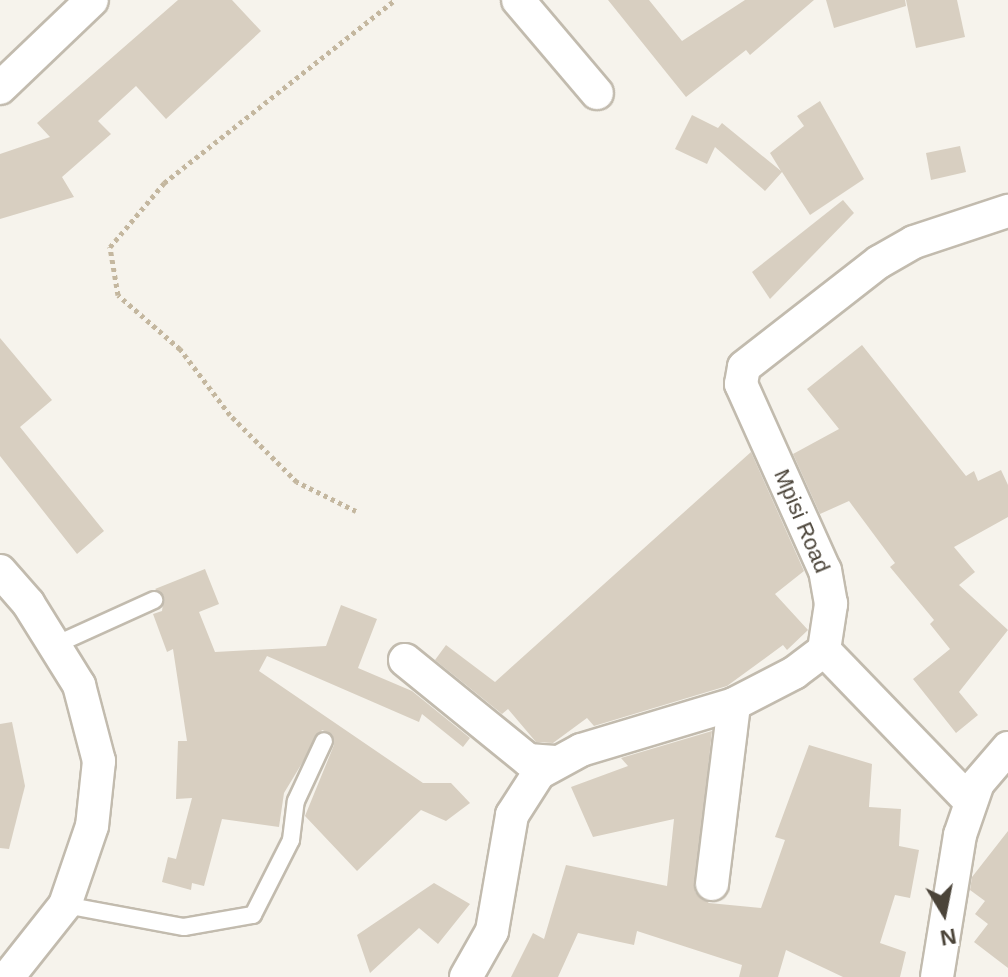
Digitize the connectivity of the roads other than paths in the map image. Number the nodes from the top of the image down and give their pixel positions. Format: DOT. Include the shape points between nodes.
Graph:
graph roads {
  1 [pos="92,0"];
  2 [pos="518,0"];
  3 [pos="0,88"];
  4 [pos="597,93"];
  5 [pos="1008,211"];
  6 [pos="0,571"];
  7 [pos="154,600"];
  8 [pos="55,645"];
  9 [pos="824,650"];
  10 [pos="405,660"];
  11 [pos="734,704"];
  12 [pos="324,741"];
  13 [pos="1008,748"];
  14 [pos="555,762"];
  15 [pos="971,802"];
  16 [pos="712,884"];
  17 [pos="65,905"];
  18 [pos="8,977"];
  19 [pos="466,977"];
  20 [pos="937,977"];
  1 -- 3 [label="street"];
  2 -- 4 [label="street"];
  5 -- 9 [label="street, Mpisi Road" via="914,242 879,262 744,367 743,391 825,571 831,604"];
  6 -- 8 [label="street"];
  7 -- 8 [label="lane"];
  8 -- 17 [label="street" via="79,685 99,761 92,826"];
  9 -- 11 [label="street"];
  9 -- 15 [label="street"];
  10 -- 14 [label="street" via="528,760"];
  11 -- 14 [label="street"];
  11 -- 16 [label="street"];
  12 -- 17 [label="lane" via="296,801 291,840 253,915 184,927"];
  13 -- 15 [label="street" via="986,770"];
  14 -- 19 [label="street" via="524,792 512,815 492,931"];
  15 -- 20 [label="street" via="948,884"];
  17 -- 18 [label="street"];
}
